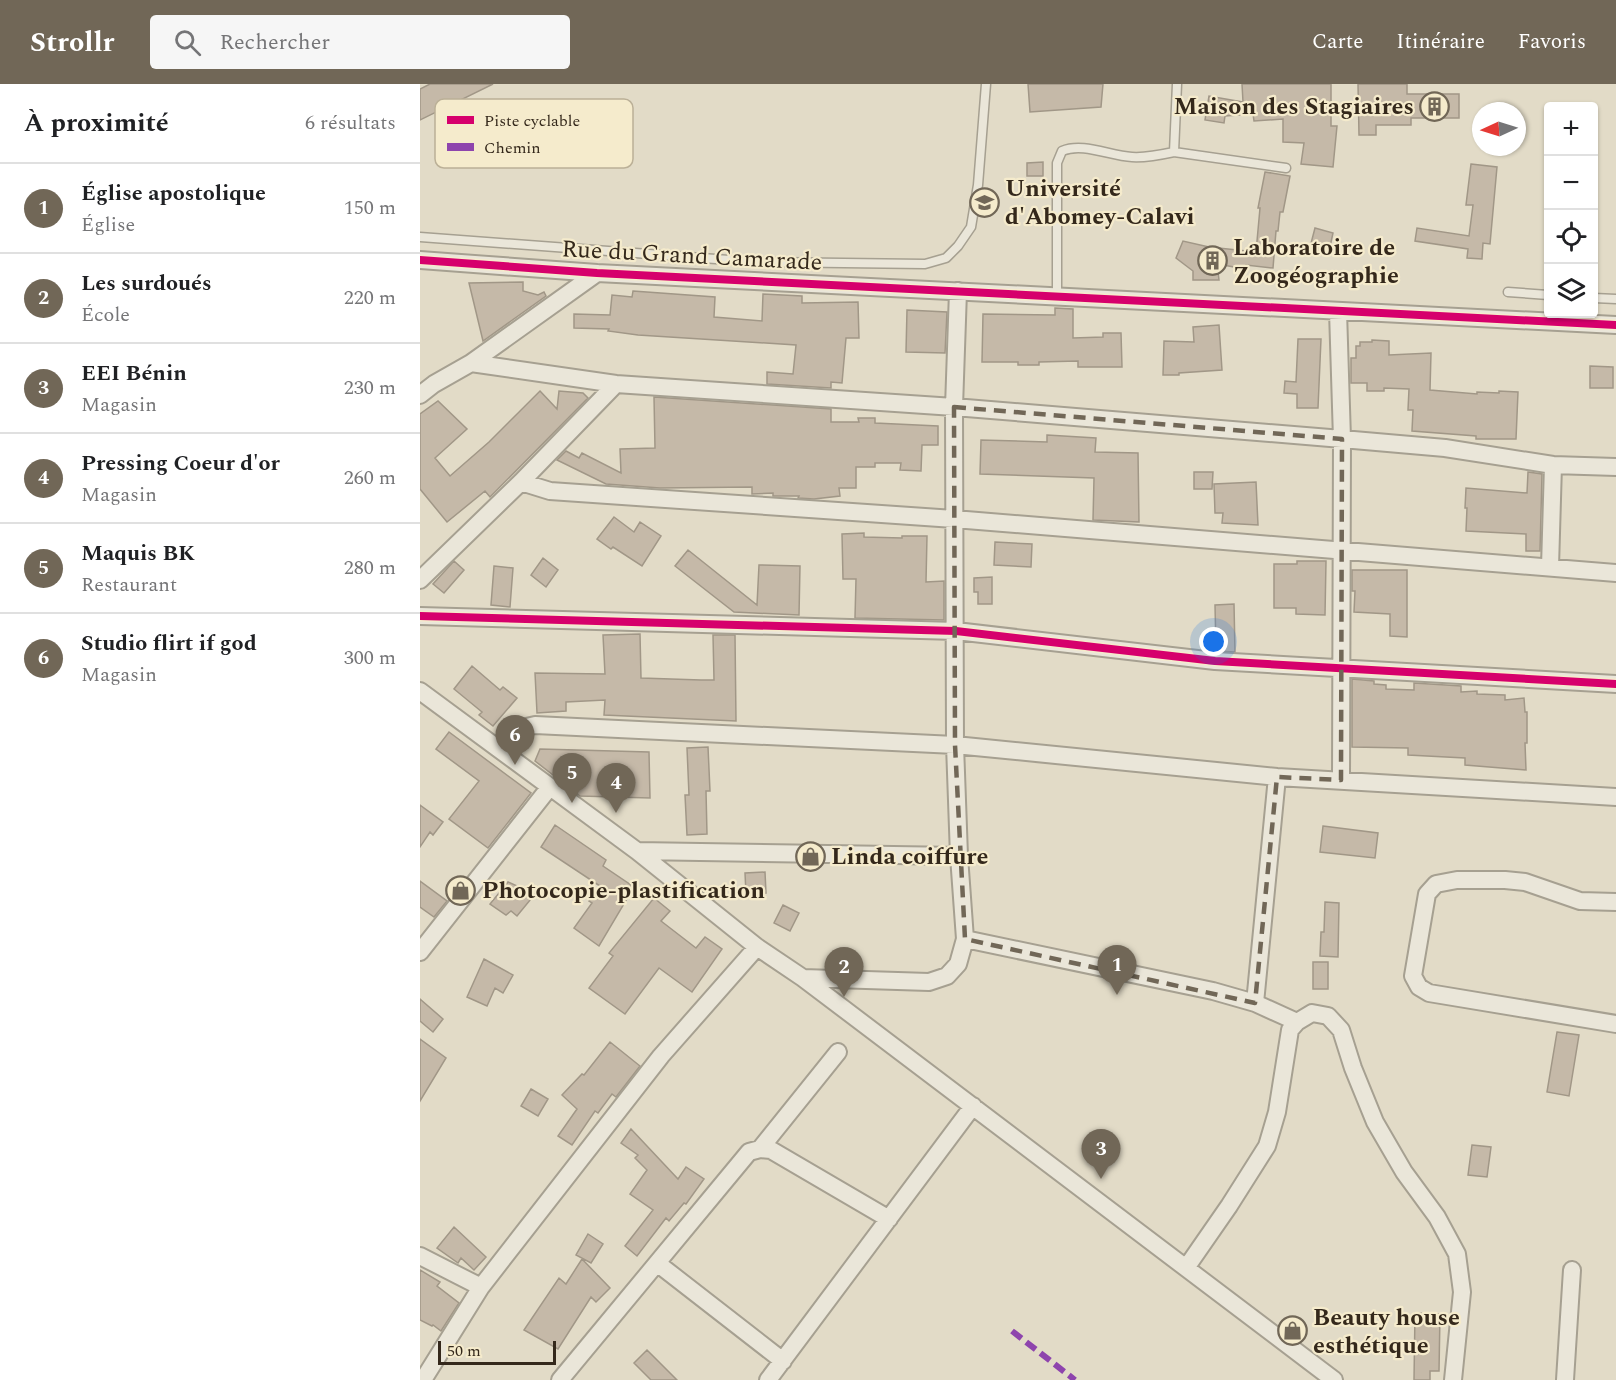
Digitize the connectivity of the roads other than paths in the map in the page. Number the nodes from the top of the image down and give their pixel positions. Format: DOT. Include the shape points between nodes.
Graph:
graph roads {
  1 [pos="986,84"];
  2 [pos="1177,84"];
  3 [pos="1174,152"];
  4 [pos="1286,168"];
  5 [pos="420,237"];
  6 [pos="420,260"];
  7 [pos="597,273"];
  8 [pos="958,291"];
  9 [pos="1508,292"];
  10 [pos="1057,294"];
  11 [pos="1544,295"];
  12 [pos="1598,298"];
  13 [pos="1616,299"];
  14 [pos="1338,311"];
  15 [pos="1616,325"];
  16 [pos="471,363"];
  17 [pos="427,384"];
  18 [pos="616,384"];
  19 [pos="420,395"];
  20 [pos="954,407"];
  21 [pos="1342,439"];
  22 [pos="1553,465"];
  23 [pos="1616,467"];
  24 [pos="521,482"];
  25 [pos="954,519"];
  26 [pos="1341,550"];
  27 [pos="1550,567"];
  28 [pos="1616,573"];
  29 [pos="420,580"];
  30 [pos="420,616"];
  31 [pos="956,631"];
  32 [pos="1341,668"];
  33 [pos="1616,684"];
  34 [pos="420,691"];
  35 [pos="955,745"];
  36 [pos="500,750"];
  37 [pos="1277,777"];
  38 [pos="1341,780"];
  39 [pos="549,788"];
  40 [pos="1616,797"];
  41 [pos="637,851"];
  42 [pos="959,856"];
  43 [pos="1616,902"];
  44 [pos="426,930"];
  45 [pos="964,939"];
  46 [pos="757,947"];
  47 [pos="420,952"];
  48 [pos="803,978"];
  49 [pos="1255,1003"];
  50 [pos="1297,1022"];
  51 [pos="1616,1024"];
  52 [pos="838,1052"];
  53 [pos="973,1106"];
  54 [pos="760,1149"];
  55 [pos="889,1219"];
  56 [pos="420,1256"];
  57 [pos="657,1263"];
  58 [pos="1186,1268"];
  59 [pos="1572,1270"];
  60 [pos="481,1287"];
  61 [pos="783,1361"];
  62 [pos="423,1380"];
  63 [pos="560,1380"];
  64 [pos="768,1380"];
  65 [pos="1334,1380"];
  66 [pos="1453,1380"];
  67 [pos="1564,1380"];
  1 -- 5 [label="lane, Rue du Grand Camarade" via="971,227 946,258 925,264 756,262"];
  2 -- 3 [label="lane"];
  3 -- 4 [label="lane"];
  3 -- 10 [label="lane" via="1131,157 1071,147 1062,151 1057,163"];
  6 -- 7 [label="street"];
  7 -- 8 [label="street"];
  7 -- 16 [label="street"];
  8 -- 14 [label="street"];
  8 -- 20 [label="street"];
  9 -- 11 [label="lane"];
  12 -- 13 [label="lane"];
  14 -- 15 [label="street"];
  14 -- 21 [label="street"];
  16 -- 17 [label="street"];
  16 -- 18 [label="street"];
  17 -- 19 [label="street"];
  18 -- 20 [label="street"];
  18 -- 24 [label="street"];
  20 -- 21 [label="street"];
  20 -- 25 [label="street"];
  21 -- 22 [label="street" via="1445,448"];
  21 -- 26 [label="street"];
  22 -- 23 [label="street"];
  22 -- 27 [label="street"];
  24 -- 25 [label="street" via="550,491"];
  24 -- 29 [label="street"];
  25 -- 26 [label="street"];
  25 -- 31 [label="street"];
  26 -- 27 [label="street"];
  26 -- 32 [label="street"];
  27 -- 28 [label="street"];
  30 -- 31 [label="street"];
  31 -- 32 [label="street" via="1215,661"];
  31 -- 35 [label="street"];
  32 -- 33 [label="street"];
  32 -- 38 [label="street"];
  34 -- 36 [label="street"];
  35 -- 36 [label="street" via="535,725 520,728"];
  35 -- 37 [label="street"];
  35 -- 42 [label="street"];
  36 -- 39 [label="street"];
  37 -- 38 [label="street"];
  37 -- 49 [label="street"];
  38 -- 40 [label="street"];
  39 -- 41 [label="street"];
  39 -- 44 [label="street"];
  41 -- 42 [label="street"];
  41 -- 46 [label="street"];
  42 -- 45 [label="street"];
  43 -- 51 [label="street" via="1580,901 1525,882 1457,880 1436,884 1427,894 1413,976 1419,987 1429,993"];
  44 -- 47 [label="street"];
  45 -- 48 [label="street" via="958,964 947,976 929,982"];
  45 -- 49 [label="street"];
  46 -- 48 [label="street"];
  46 -- 60 [label="street" via="661,1056"];
  48 -- 53 [label="street"];
  49 -- 50 [label="street"];
  50 -- 58 [label="street" via="1290,1030 1277,1112 1266,1146"];
  50 -- 66 [label="street" via="1312,1013 1328,1016 1341,1030 1376,1122 1457,1254 1462,1292"];
  52 -- 54 [label="street"];
  53 -- 55 [label="street"];
  53 -- 58 [label="street"];
  54 -- 55 [label="street" via="771,1150"];
  54 -- 57 [label="street" via="749,1152"];
  55 -- 61 [label="street"];
  56 -- 60 [label="street"];
  57 -- 61 [label="street"];
  57 -- 63 [label="street"];
  58 -- 65 [label="street"];
  59 -- 67 [label="street"];
  60 -- 62 [label="street"];
  61 -- 64 [label="street"];
}
